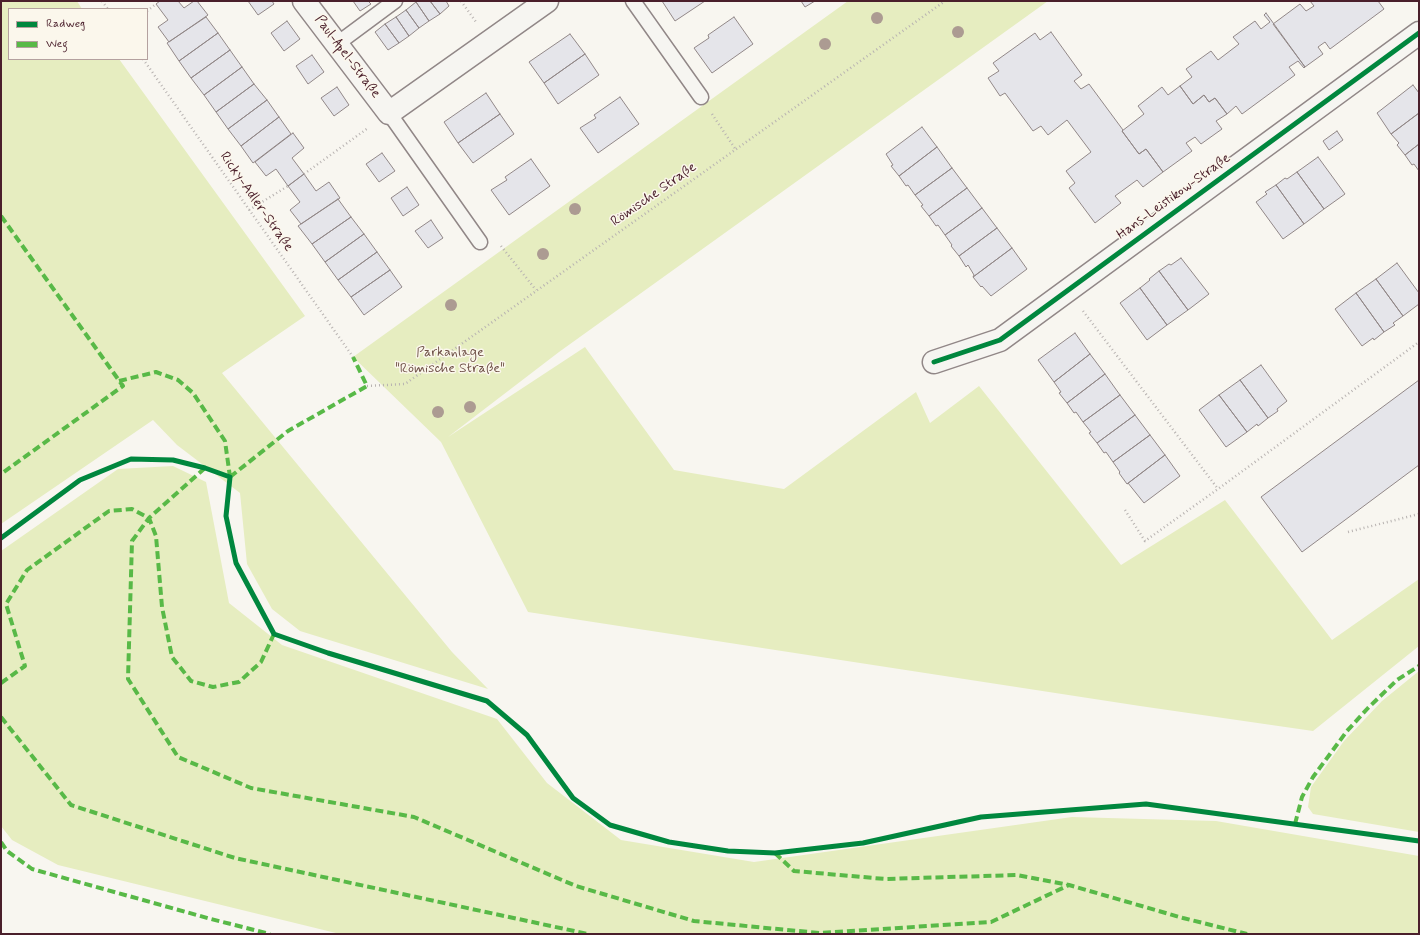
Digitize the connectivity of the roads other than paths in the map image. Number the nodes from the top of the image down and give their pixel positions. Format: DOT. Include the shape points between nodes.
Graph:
graph roads {
  1 [pos="304,1"];
  2 [pos="396,1"];
  3 [pos="547,1"];
  4 [pos="633,1"];
  5 [pos="1419,33"];
  6 [pos="337,44"];
  7 [pos="701,97"];
  8 [pos="389,113"];
  9 [pos="480,242"];
  10 [pos="934,362"];
  1 -- 6 [label="street, Paul-Apel-Straße"];
  2 -- 6 [label="lane"];
  3 -- 8 [label="street"];
  4 -- 7 [label="lane"];
  5 -- 10 [label="street, Hans-Leistikow-Straße" via="1000,340"];
  6 -- 8 [label="street, Paul-Apel-Straße"];
  8 -- 9 [label="lane"];
}
